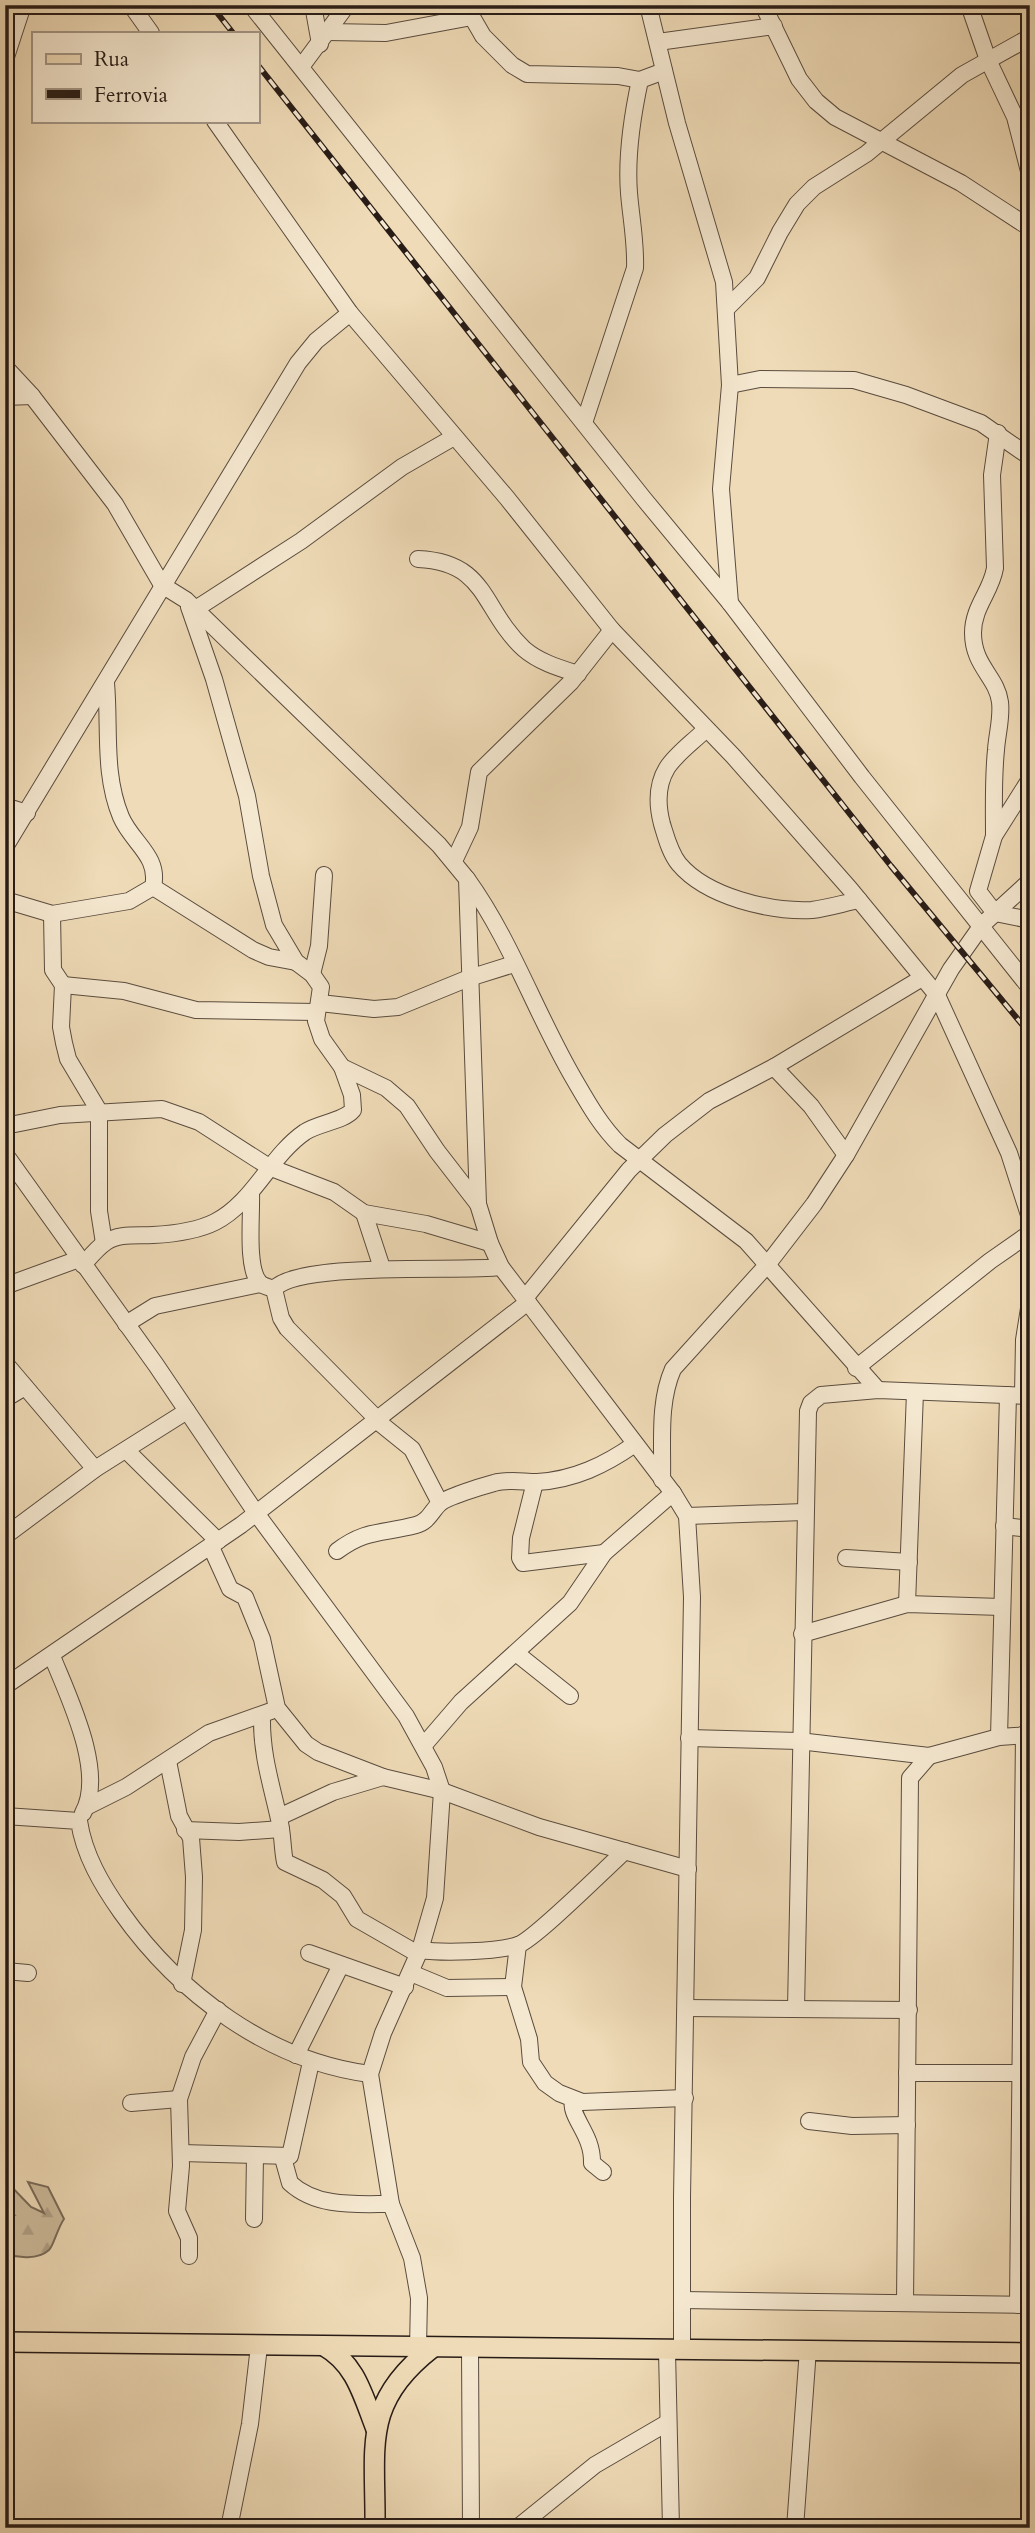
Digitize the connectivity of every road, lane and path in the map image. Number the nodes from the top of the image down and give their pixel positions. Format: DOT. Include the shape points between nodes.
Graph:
graph roads {
  1 [pos="23,5"];
  2 [pos="131,5"];
  3 [pos="251,5"];
  4 [pos="313,5"];
  5 [pos="347,5"];
  6 [pos="648,5"];
  7 [pos="763,5"];
  8 [pos="969,5"];
  9 [pos="470,11"];
  10 [pos="775,26"];
  11 [pos="150,32"];
  12 [pos="1030,37"];
  13 [pos="324,38"];
  14 [pos="658,43"];
  15 [pos="5,60"];
  16 [pos="988,60"];
  17 [pos="301,67"];
  18 [pos="664,71"];
  19 [pos="640,80"];
  20 [pos="1022,115"];
  21 [pos="216,122"];
  22 [pos="880,142"];
  23 [pos="1030,175"];
  24 [pos="1030,228"];
  25 [pos="728,307"];
  26 [pos="351,313"];
  27 [pos="5,367"];
  28 [pos="730,385"];
  29 [pos="32,396"];
  30 [pos="5,397"];
  31 [pos="584,423"];
  32 [pos="998,433"];
  33 [pos="454,438"];
  34 [pos="1030,457"];
  35 [pos="418,559"];
  36 [pos="162,584"];
  37 [pos="730,603"];
  38 [pos="190,605"];
  39 [pos="612,630"];
  40 [pos="578,674"];
  41 [pos="106,683"];
  42 [pos="705,730"];
  43 [pos="1030,779"];
  44 [pos="5,806"];
  45 [pos="27,813"];
  46 [pos="994,836"];
  47 [pos="5,847"];
  48 [pos="454,861"];
  49 [pos="324,875"];
  50 [pos="467,879"];
  51 [pos="1030,881"];
  52 [pos="153,887"];
  53 [pos="5,900"];
  54 [pos="859,900"];
  55 [pos="995,913"];
  56 [pos="52,914"];
  57 [pos="1030,920"];
  58 [pos="982,925"];
  59 [pos="296,962"];
  60 [pos="514,964"];
  61 [pos="312,974"];
  62 [pos="469,978"];
  63 [pos="922,978"];
  64 [pos="63,985"];
  65 [pos="1030,988"];
  66 [pos="937,995"];
  67 [pos="318,1008"];
  68 [pos="342,1067"];
  69 [pos="774,1067"];
  70 [pos="99,1111"];
  71 [pos="5,1126"];
  72 [pos="5,1154"];
  73 [pos="846,1155"];
  74 [pos="639,1159"];
  75 [pos="269,1167"];
  76 [pos="251,1193"];
  77 [pos="478,1204"];
  78 [pos="364,1213"];
  79 [pos="1030,1218"];
  80 [pos="1030,1233"];
  81 [pos="104,1243"];
  82 [pos="489,1243"];
  83 [pos="81,1262"];
  84 [pos="767,1265"];
  85 [pos="502,1267"];
  86 [pos="382,1268"];
  87 [pos="5,1286"];
  88 [pos="267,1287"];
  89 [pos="526,1300"];
  90 [pos="1030,1302"];
  91 [pos="126,1324"];
  92 [pos="5,1363"];
  93 [pos="856,1368"];
  94 [pos="25,1387"];
  95 [pos="878,1390"];
  96 [pos="915,1392"];
  97 [pos="1020,1395"];
  98 [pos="5,1399"];
  99 [pos="187,1411"];
  100 [pos="377,1419"];
  101 [pos="635,1444"];
  102 [pos="127,1451"];
  103 [pos="95,1469"];
  104 [pos="662,1480"];
  105 [pos="535,1482"];
  106 [pos="673,1493"];
  107 [pos="440,1503"];
  108 [pos="804,1512"];
  109 [pos="256,1513"];
  110 [pos="687,1516"];
  111 [pos="1004,1526"];
  112 [pos="1030,1528"];
  113 [pos="6,1535"];
  114 [pos="214,1544"];
  115 [pos="337,1551"];
  116 [pos="604,1553"];
  117 [pos="846,1558"];
  118 [pos="909,1562"];
  119 [pos="907,1605"];
  120 [pos="1001,1607"];
  121 [pos="802,1634"];
  122 [pos="516,1653"];
  123 [pos="52,1656"];
  124 [pos="5,1686"];
  125 [pos="570,1696"];
  126 [pos="270,1712"];
  127 [pos="1027,1735"];
  128 [pos="999,1737"];
  129 [pos="689,1738"];
  130 [pos="800,1741"];
  131 [pos="424,1745"];
  132 [pos="929,1756"];
  133 [pos="168,1761"];
  134 [pos="383,1777"];
  135 [pos="442,1791"];
  136 [pos="88,1805"];
  137 [pos="5,1816"];
  138 [pos="79,1821"];
  139 [pos="280,1823"];
  140 [pos="184,1830"];
  141 [pos="625,1852"];
  142 [pos="688,1869"];
  143 [pos="518,1945"];
  144 [pos="419,1952"];
  145 [pos="309,1953"];
  146 [pos="341,1965"];
  147 [pos="5,1971"];
  148 [pos="28,1973"];
  149 [pos="408,1980"];
  150 [pos="182,1984"];
  151 [pos="513,1987"];
  152 [pos="686,2008"];
  153 [pos="796,2009"];
  154 [pos="218,2010"];
  155 [pos="909,2010"];
  156 [pos="303,2058"];
  157 [pos="906,2073"];
  158 [pos="1025,2073"];
  159 [pos="370,2074"];
  160 [pos="685,2098"];
  161 [pos="179,2099"];
  162 [pos="573,2100"];
  163 [pos="131,2103"];
  164 [pos="809,2122"];
  165 [pos="907,2125"];
  166 [pos="181,2153"];
  167 [pos="255,2156"];
  168 [pos="284,2158"];
  169 [pos="603,2172"];
  170 [pos="391,2204"];
  171 [pos="254,2220"];
  172 [pos="189,2256"];
  173 [pos="682,2300"];
  174 [pos="905,2303"];
  175 [pos="1024,2305"];
  176 [pos="5,2342"];
  177 [pos="259,2346"];
  178 [pos="324,2346"];
  179 [pos="425,2348"];
  180 [pos="470,2349"];
  181 [pos="808,2349"];
  182 [pos="674,2351"];
  183 [pos="1030,2353"];
  184 [pos="667,2423"];
  185 [pos="376,2428"];
  186 [pos="229,2528"];
  187 [pos="375,2528"];
  188 [pos="471,2528"];
  189 [pos="517,2528"];
  190 [pos="671,2528"];
  191 [pos="795,2528"];
  1 -- 15 [label="street"];
  2 -- 11 [label="street"];
  3 -- 17 [label="street"];
  4 -- 13 [label="street"];
  5 -- 13 [label="street"];
  6 -- 14 [label="street"];
  7 -- 10 [label="street"];
  8 -- 16 [label="street"];
  9 -- 13 [label="street" via="386,33"];
  9 -- 19 [label="street" via="495,50 527,74"];
  10 -- 14 [label="street"];
  10 -- 22 [label="street" via="793,69 816,101"];
  12 -- 16 [label="street"];
  13 -- 17 [label="street"];
  14 -- 18 [label="street"];
  16 -- 20 [label="street"];
  16 -- 22 [label="street" via="934,96"];
  17 -- 31 [label="street"];
  18 -- 19 [label="street"];
  18 -- 25 [label="street"];
  19 -- 31 [label="street" via="630,137 635,268"];
  20 -- 23 [label="street"];
  21 -- 26 [label="street"];
  22 -- 24 [label="street" via="961,183"];
  22 -- 25 [label="street" via="797,204 757,278"];
  25 -- 28 [label="street"];
  26 -- 33 [label="street"];
  26 -- 36 [label="street" via="316,341 298,363"];
  27 -- 29 [label="street"];
  28 -- 32 [label="street" via="760,379 854,380 906,394"];
  28 -- 37 [label="street" via="721,489"];
  29 -- 30 [label="street"];
  29 -- 36 [label="street" via="115,504"];
  31 -- 37 [label="street"];
  32 -- 34 [label="street"];
  32 -- 46 [label="street" via="992,475 995,568 978,605 973,635 982,670 1000,699"];
  33 -- 38 [label="street" via="402,467 301,541"];
  33 -- 39 [label="street"];
  35 -- 40 [label="street" via="441,560 473,577 525,650"];
  36 -- 38 [label="street"];
  36 -- 41 [label="street"];
  37 -- 58 [label="street"];
  38 -- 48 [label="street"];
  38 -- 59 [label="street" via="243,783 274,925"];
  39 -- 40 [label="street"];
  39 -- 42 [label="street"];
  40 -- 48 [label="street" via="479,772 470,827"];
  41 -- 45 [label="street"];
  41 -- 52 [label="street" via="112,788 126,828 151,858"];
  42 -- 54 [label="street"];
  42 -- 54 [label="street" via="668,766 660,783 660,817 677,862 693,877 722,892 766,905 814,909"];
  43 -- 46 [label="street"];
  44 -- 45 [label="street"];
  45 -- 47 [label="street"];
  46 -- 55 [label="street" via="978,891"];
  48 -- 50 [label="street"];
  49 -- 61 [label="street" via="320,946"];
  50 -- 60 [label="street"];
  50 -- 62 [label="street"];
  51 -- 55 [label="street"];
  52 -- 56 [label="street" via="129,901"];
  52 -- 59 [label="street" via="253,950"];
  53 -- 56 [label="street"];
  54 -- 63 [label="street"];
  55 -- 57 [label="street"];
  55 -- 58 [label="street"];
  56 -- 64 [label="street" via="53,970"];
  58 -- 65 [label="street"];
  58 -- 66 [label="street"];
  59 -- 61 [label="street"];
  60 -- 62 [label="street"];
  60 -- 74 [label="street" via="561,1058 603,1128"];
  61 -- 67 [label="street" via="321,987"];
  62 -- 67 [label="street" via="398,1007"];
  62 -- 77 [label="street"];
  63 -- 66 [label="street"];
  63 -- 69 [label="street"];
  64 -- 67 [label="street" via="124,992 195,1010"];
  64 -- 70 [label="street" via="61,1027 68,1059"];
  66 -- 73 [label="street"];
  66 -- 79 [label="street" via="1009,1153"];
  67 -- 68 [label="street" via="318,1030"];
  68 -- 75 [label="street" via="353,1110 344,1118 305,1132"];
  68 -- 77 [label="street" via="386,1088 407,1106"];
  69 -- 73 [label="street" via="811,1106"];
  69 -- 74 [label="street" via="709,1101"];
  70 -- 71 [label="street"];
  70 -- 75 [label="street" via="145,1108 182,1114"];
  70 -- 81 [label="street" via="99,1211"];
  72 -- 83 [label="street"];
  73 -- 84 [label="street"];
  74 -- 84 [label="street" via="727,1224"];
  74 -- 89 [label="street" via="591,1213"];
  75 -- 76 [label="street"];
  75 -- 78 [label="street" via="334,1192"];
  76 -- 81 [label="street" via="215,1222"];
  76 -- 88 [label="street" via="252,1261"];
  77 -- 82 [label="street"];
  78 -- 82 [label="street" via="426,1224"];
  78 -- 86 [label="street"];
  80 -- 93 [label="street"];
  81 -- 83 [label="street"];
  82 -- 85 [label="street"];
  83 -- 87 [label="street"];
  83 -- 91 [label="street"];
  84 -- 93 [label="street"];
  84 -- 104 [label="street" via="673,1369 663,1404"];
  85 -- 86 [label="street"];
  85 -- 89 [label="street"];
  86 -- 88 [label="street"];
  88 -- 91 [label="street" via="155,1306"];
  88 -- 100 [label="street" via="287,1328"];
  89 -- 100 [label="street"];
  89 -- 101 [label="street"];
  90 -- 97 [label="street"];
  91 -- 99 [label="street"];
  92 -- 94 [label="street"];
  93 -- 95 [label="street"];
  94 -- 98 [label="street"];
  94 -- 103 [label="street"];
  95 -- 96 [label="street"];
  95 -- 108 [label="street" via="821,1395 811,1402"];
  96 -- 97 [label="street"];
  96 -- 118 [label="street"];
  97 -- 111 [label="street"];
  99 -- 102 [label="street"];
  99 -- 109 [label="street"];
  100 -- 107 [label="street" via="412,1449"];
  100 -- 109 [label="street"];
  101 -- 104 [label="street"];
  101 -- 105 [label="street" via="597,1468"];
  102 -- 103 [label="street"];
  102 -- 114 [label="street"];
  103 -- 113 [label="street"];
  104 -- 106 [label="street"];
  105 -- 107 [label="street" via="496,1482"];
  105 -- 116 [label="street" via="520,1538 523,1563"];
  106 -- 110 [label="street"];
  106 -- 116 [label="street"];
  107 -- 115 [label="street" via="424,1522 386,1533 367,1532"];
  108 -- 110 [label="street"];
  108 -- 121 [label="street"];
  109 -- 114 [label="street"];
  109 -- 131 [label="street"];
  110 -- 129 [label="street" via="692,1609"];
  111 -- 112 [label="street"];
  111 -- 120 [label="street"];
  114 -- 123 [label="street"];
  114 -- 126 [label="street" via="230,1589 245,1597 262,1639"];
  116 -- 122 [label="street" via="570,1603"];
  117 -- 118 [label="street"];
  118 -- 119 [label="street"];
  119 -- 120 [label="street"];
  119 -- 121 [label="street"];
  120 -- 128 [label="street"];
  121 -- 130 [label="street"];
  122 -- 125 [label="street"];
  122 -- 131 [label="street" via="461,1702"];
  123 -- 124 [label="street"];
  123 -- 136 [label="street" via="88,1758"];
  126 -- 133 [label="street" via="209,1733"];
  126 -- 134 [label="street" via="318,1752"];
  126 -- 139 [label="street" via="261,1744"];
  127 -- 128 [label="street"];
  127 -- 158 [label="street"];
  128 -- 132 [label="street"];
  129 -- 130 [label="street"];
  129 -- 142 [label="street"];
  130 -- 132 [label="street"];
  130 -- 153 [label="street"];
  131 -- 135 [label="street"];
  132 -- 155 [label="street" via="910,1778"];
  133 -- 136 [label="street"];
  133 -- 140 [label="street"];
  134 -- 135 [label="street"];
  134 -- 139 [label="street" via="333,1792"];
  135 -- 141 [label="street"];
  135 -- 144 [label="street" via="439,1872"];
  136 -- 138 [label="street"];
  137 -- 138 [label="street"];
  138 -- 150 [label="street" via="87,1852 107,1892 156,1958"];
  139 -- 140 [label="street" via="239,1832"];
  139 -- 144 [label="street" via="285,1862 323,1880 343,1896 357,1919"];
  140 -- 150 [label="street" via="192,1845 195,1908"];
  141 -- 142 [label="street"];
  141 -- 143 [label="street"];
  142 -- 152 [label="street"];
  143 -- 144 [label="street"];
  143 -- 151 [label="street"];
  144 -- 149 [label="street"];
  145 -- 146 [label="street"];
  146 -- 149 [label="street"];
  146 -- 156 [label="street"];
  147 -- 148 [label="street"];
  149 -- 151 [label="street" via="447,1988"];
  149 -- 159 [label="street"];
  150 -- 154 [label="street"];
  151 -- 162 [label="street" via="535,2073"];
  152 -- 153 [label="street"];
  152 -- 160 [label="street"];
  153 -- 155 [label="street"];
  154 -- 156 [label="street"];
  154 -- 161 [label="street" via="193,2057"];
  155 -- 157 [label="street"];
  156 -- 159 [label="street"];
  156 -- 168 [label="street" via="293,2151"];
  157 -- 158 [label="street"];
  157 -- 165 [label="street"];
  158 -- 175 [label="street"];
  159 -- 170 [label="street"];
  160 -- 162 [label="street" via="609,2103"];
  160 -- 173 [label="street"];
  161 -- 163 [label="street"];
  161 -- 166 [label="street"];
  162 -- 169 [label="street" via="573,2115 592,2144 592,2164"];
  164 -- 165 [label="street"];
  165 -- 174 [label="street"];
  166 -- 167 [label="street"];
  166 -- 172 [label="street" via="177,2211 189,2238"];
  167 -- 168 [label="street"];
  167 -- 171 [label="street"];
  168 -- 170 [label="street" via="290,2183 309,2197"];
  170 -- 179 [label="street" via="412,2258"];
  173 -- 174 [label="street"];
  173 -- 182 [label="street"];
  174 -- 175 [label="street"];
  176 -- 177 [label="main road"];
  177 -- 178 [label="main road"];
  177 -- 186 [label="street" via="250,2424"];
  178 -- 179 [label="main road"];
  178 -- 185 [label="main road" via="353,2372"];
  179 -- 180 [label="main road"];
  179 -- 185 [label="main road" via="394,2385"];
  180 -- 182 [label="main road"];
  180 -- 188 [label="street"];
  181 -- 182 [label="main road"];
  181 -- 183 [label="main road"];
  181 -- 191 [label="street"];
  182 -- 184 [label="street"];
  184 -- 189 [label="street" via="594,2465"];
  184 -- 190 [label="street"];
  185 -- 187 [label="main road"];
}
